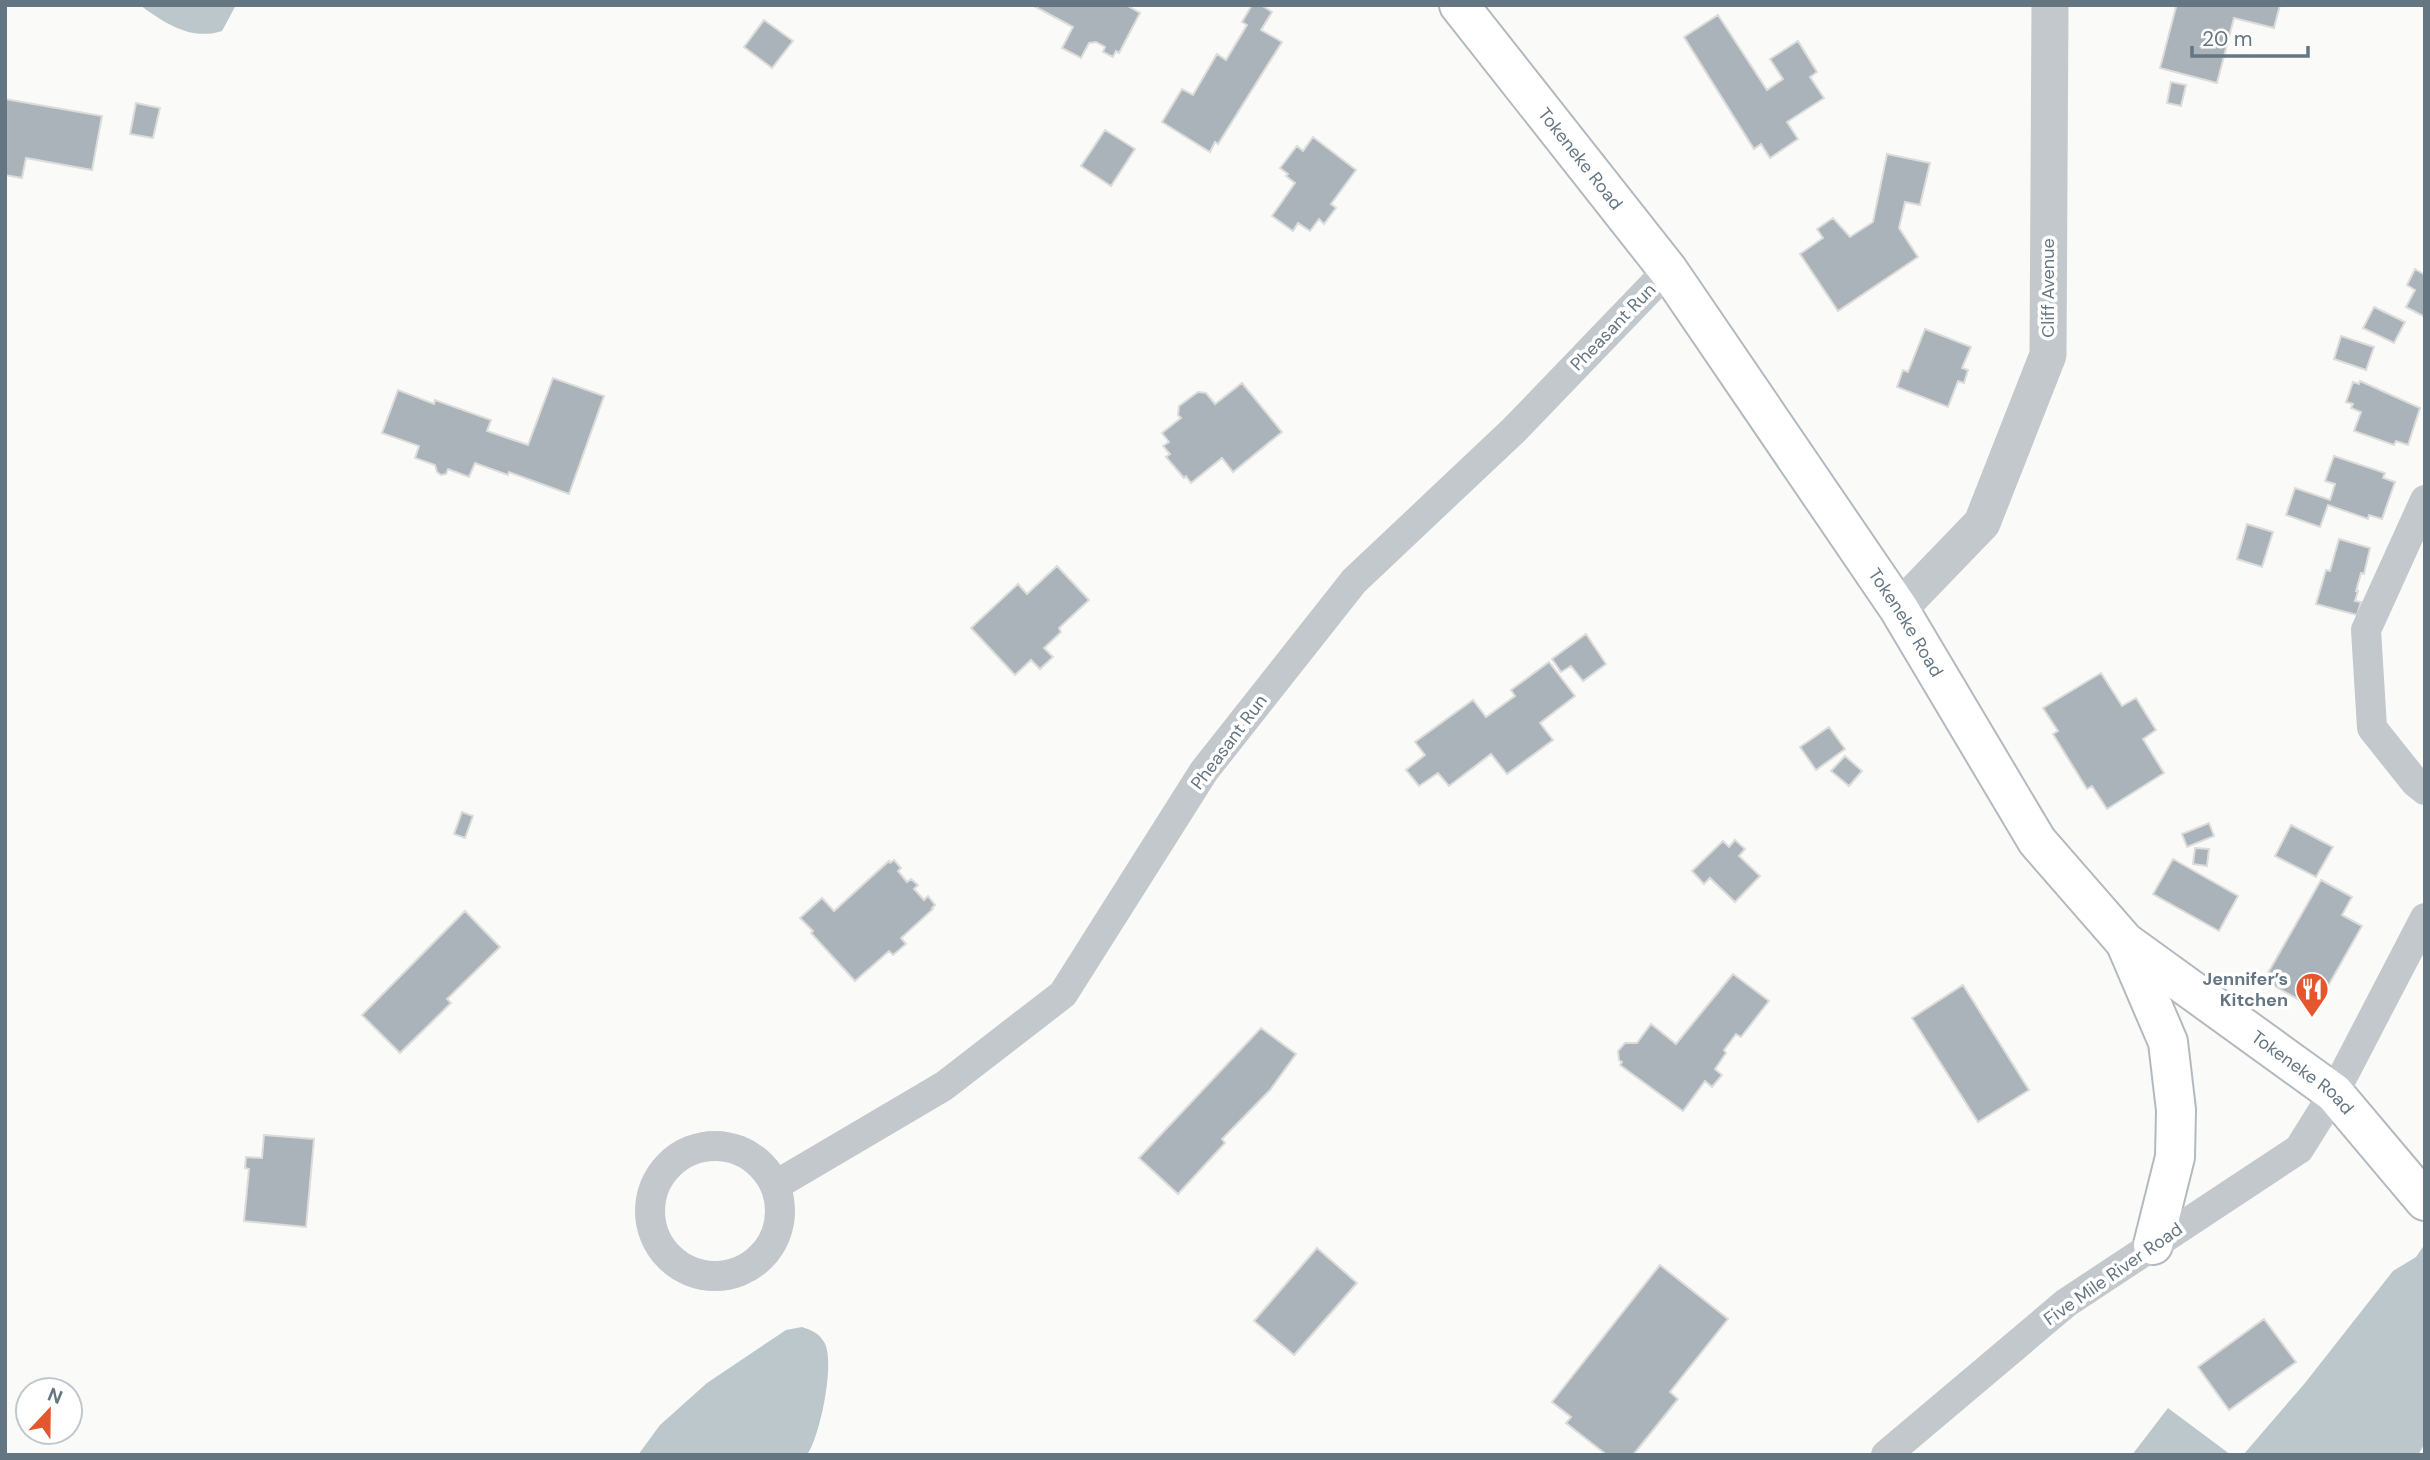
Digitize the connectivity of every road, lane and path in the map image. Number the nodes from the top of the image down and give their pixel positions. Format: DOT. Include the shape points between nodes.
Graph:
graph roads {
  1 [pos="1459,5"];
  2 [pos="2050,5"];
  3 [pos="1668,270"];
  4 [pos="2425,500"];
  5 [pos="1899,609"];
  6 [pos="2425,790"];
  7 [pos="2425,918"];
  8 [pos="2125,942"];
  9 [pos="2334,1093"];
  10 [pos="776,1185"];
  11 [pos="2417,1191"];
  12 [pos="2153,1245"];
  13 [pos="1886,1455"];
  1 -- 3 [label="main road, Tokeneke Road"];
  2 -- 5 [label="street, Cliff Avenue" via="2048,355 1982,523"];
  3 -- 5 [label="main road, Tokeneke Road"];
  3 -- 10 [label="street, Pheasant Run" via="1514,430 1354,581 1204,771 1063,994 944,1086"];
  4 -- 6 [label="street" via="2366,630 2372,728"];
  5 -- 8 [label="main road, Tokeneke Road" via="2037,841"];
  7 -- 9 [label="street, Five Mile River Road"];
  8 -- 9 [label="main road, Tokeneke Road"];
  8 -- 12 [label="main road" via="2168,1042 2176,1110 2175,1157"];
  9 -- 11 [label="main road, Tokeneke Road"];
  9 -- 12 [label="street, Five Mile River Road" via="2299,1149"];
  10 -- 10 [label="street" via="757,1159 728,1146 696,1147 669,1163 652,1189 649,1221 662,1250 686,1271 717,1277 748,1268 771,1246 781,1216"];
  12 -- 13 [label="street, Five Mile River Road" via="2066,1303"];
}
